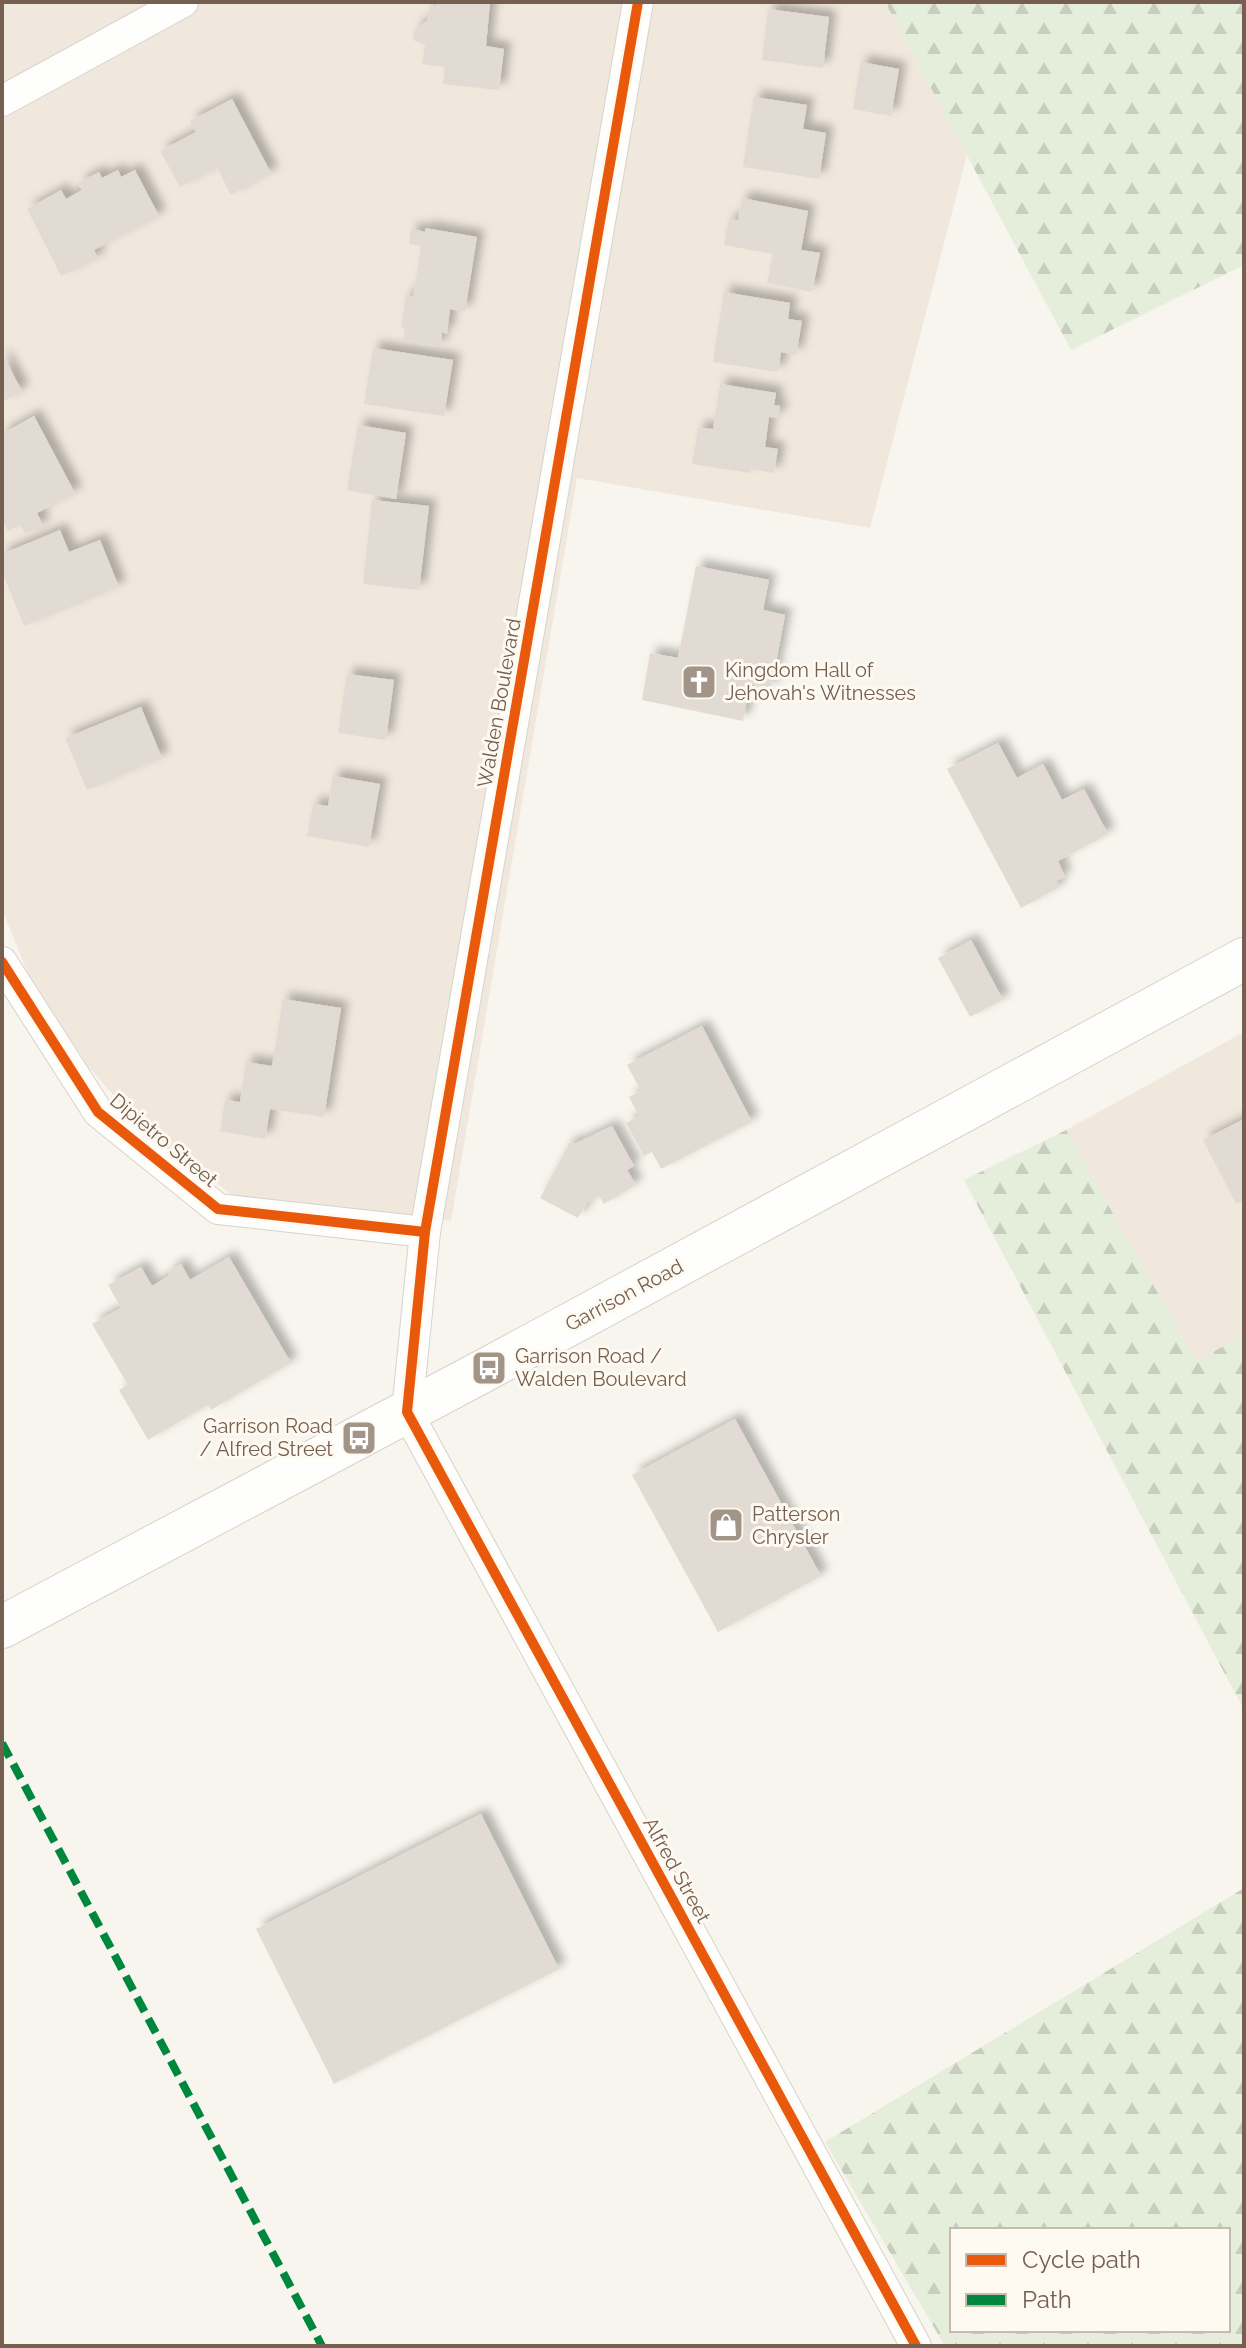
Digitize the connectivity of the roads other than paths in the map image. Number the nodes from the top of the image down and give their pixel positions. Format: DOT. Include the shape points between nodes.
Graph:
graph roads {
  1 [pos="183,2"];
  2 [pos="638,2"];
  3 [pos="2,101"];
  4 [pos="1244,959"];
  5 [pos="2,962"];
  6 [pos="425,1232"];
  7 [pos="407,1412"];
  8 [pos="2,1627"];
  9 [pos="916,2346"];
  1 -- 3 [label="street"];
  2 -- 6 [label="street, Walden Boulevard"];
  4 -- 7 [label="main road, Garrison Road"];
  5 -- 6 [label="street, Dipietro Street" via="98,1112 218,1209"];
  6 -- 7 [label="street, Walden Boulevard"];
  7 -- 8 [label="main road, Garrison Road"];
  7 -- 9 [label="street, Alfred Street"];
}
